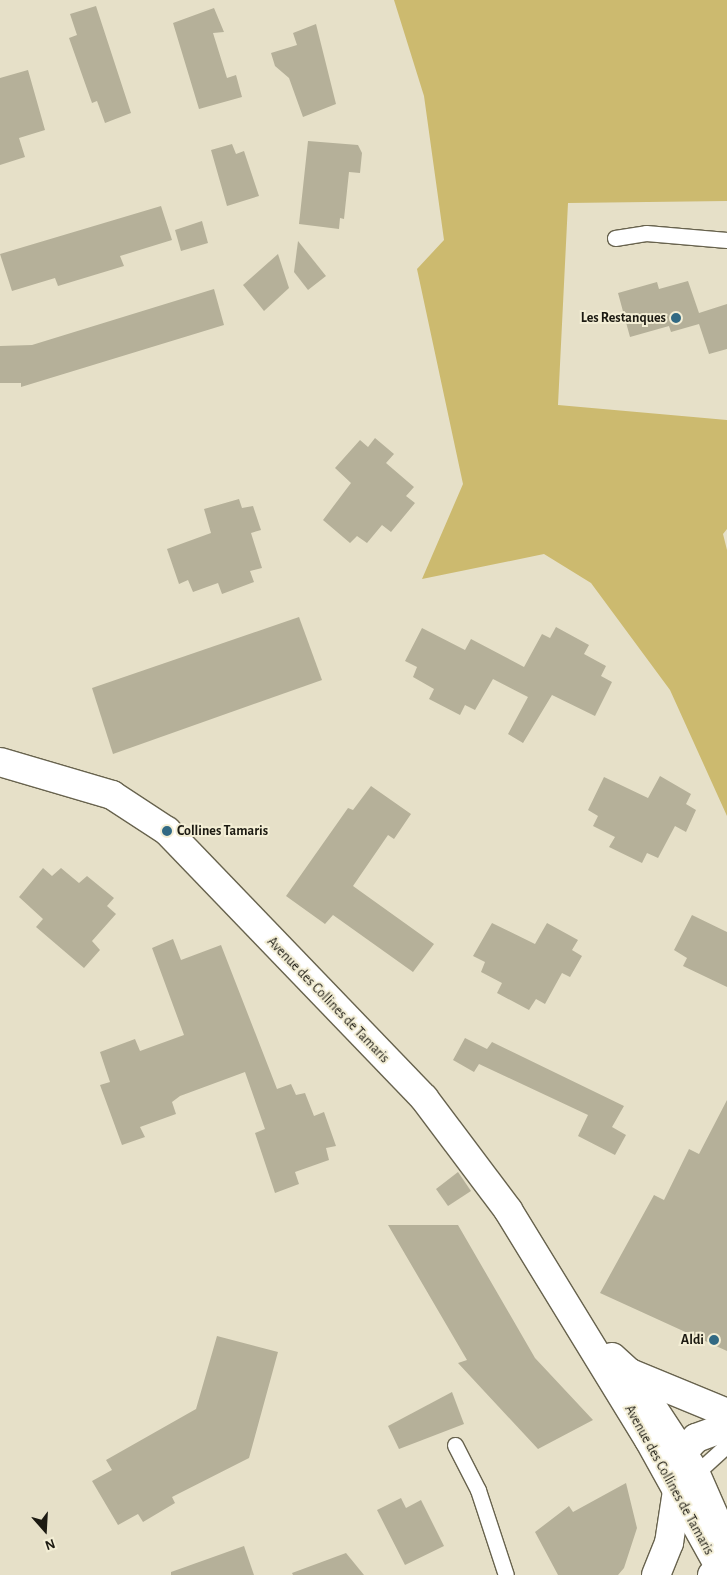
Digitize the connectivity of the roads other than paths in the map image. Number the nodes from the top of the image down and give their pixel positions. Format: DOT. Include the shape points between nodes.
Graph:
graph roads {
  1 [pos="615,238"];
  2 [pos="727,240"];
  3 [pos="0,762"];
  4 [pos="582,1328"];
  5 [pos="630,1373"];
  6 [pos="727,1414"];
  7 [pos="727,1427"];
  8 [pos="455,1445"];
  9 [pos="727,1445"];
  10 [pos="684,1478"];
  11 [pos="721,1572"];
  12 [pos="506,1575"];
  13 [pos="656,1575"];
  1 -- 2 [label="lane" via="646,233"];
  3 -- 4 [label="street, Avenue des Collines de Tamaris" via="112,795 167,831 424,1098 508,1210"];
  4 -- 5 [label="street, Avenue des Collines de Tamaris"];
  4 -- 10 [label="street, Avenue des Collines de Tamaris"];
  5 -- 6 [label="street, Avenue des Collines de Tamaris"];
  5 -- 10 [label="street, Avenue des Collines de Tamaris"];
  7 -- 10 [label="street" via="696,1438"];
  8 -- 12 [label="lane" via="478,1490"];
  9 -- 10 [label="lane"];
  10 -- 11 [label="street, Avenue des Collines de Tamaris"];
  10 -- 13 [label="street" via="669,1543"];
}
